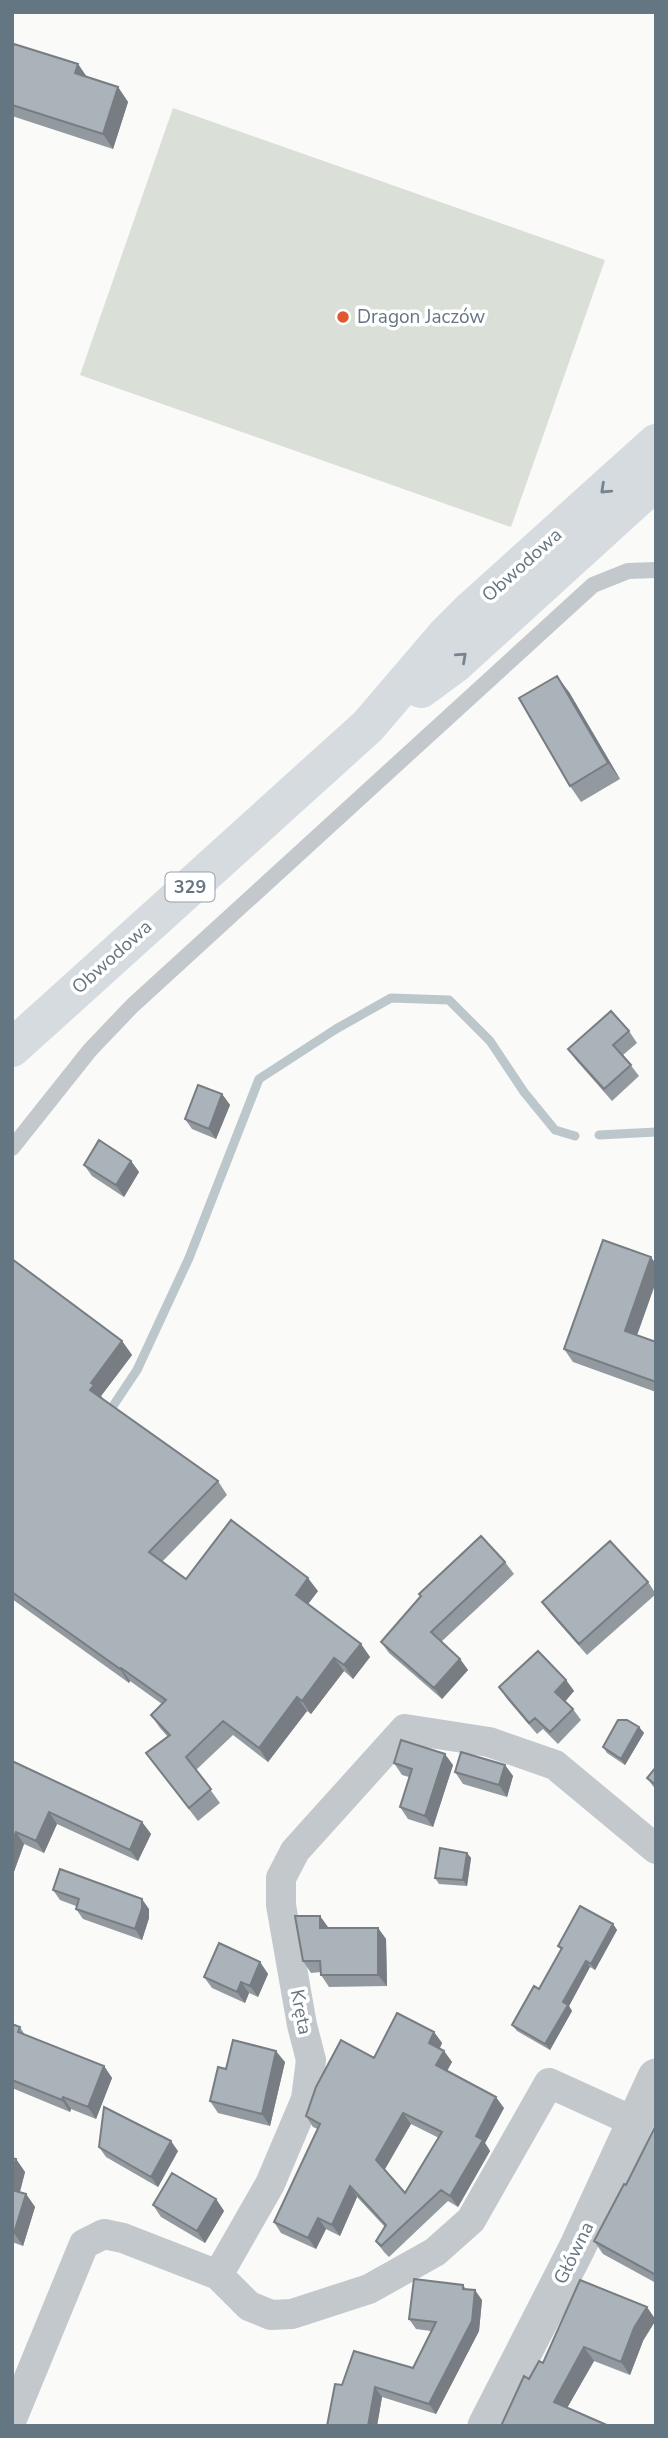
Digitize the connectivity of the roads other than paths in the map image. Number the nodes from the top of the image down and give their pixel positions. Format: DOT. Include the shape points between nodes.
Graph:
graph roads {
  1 [pos="656,443"];
  2 [pos="656,481"];
  3 [pos="656,570"];
  4 [pos="368,726"];
  5 [pos="12,1048"];
  6 [pos="12,1148"];
  7 [pos="656,1849"];
  8 [pos="656,2077"];
  9 [pos="635,2122"];
  10 [pos="218,2275"];
  11 [pos="12,2419"];
  12 [pos="486,2426"];
  1 -- 4 [label="main road, Obwodowa / 329, one-way" via="463,618"];
  4 -- 2 [label="main road, Obwodowa / 329, one-way" via="455,664"];
  3 -- 6 [label="lane" via="628,571 593,585 132,1006 90,1050"];
  4 -- 5 [label="main road, Obwodowa / 329"];
  7 -- 10 [label="street, Kręta" via="555,1765 489,1742 405,1728 295,1851 281,1878 281,1905 311,2060 306,2099 270,2184"];
  8 -- 9 [label="street, Główna"];
  9 -- 10 [label="street" via="550,2083 471,2220 435,2252 369,2289 292,2314 271,2315 249,2306"];
  9 -- 12 [label="street, Główna"];
  10 -- 11 [label="street" via="124,2238 104,2234 84,2244"];
}
